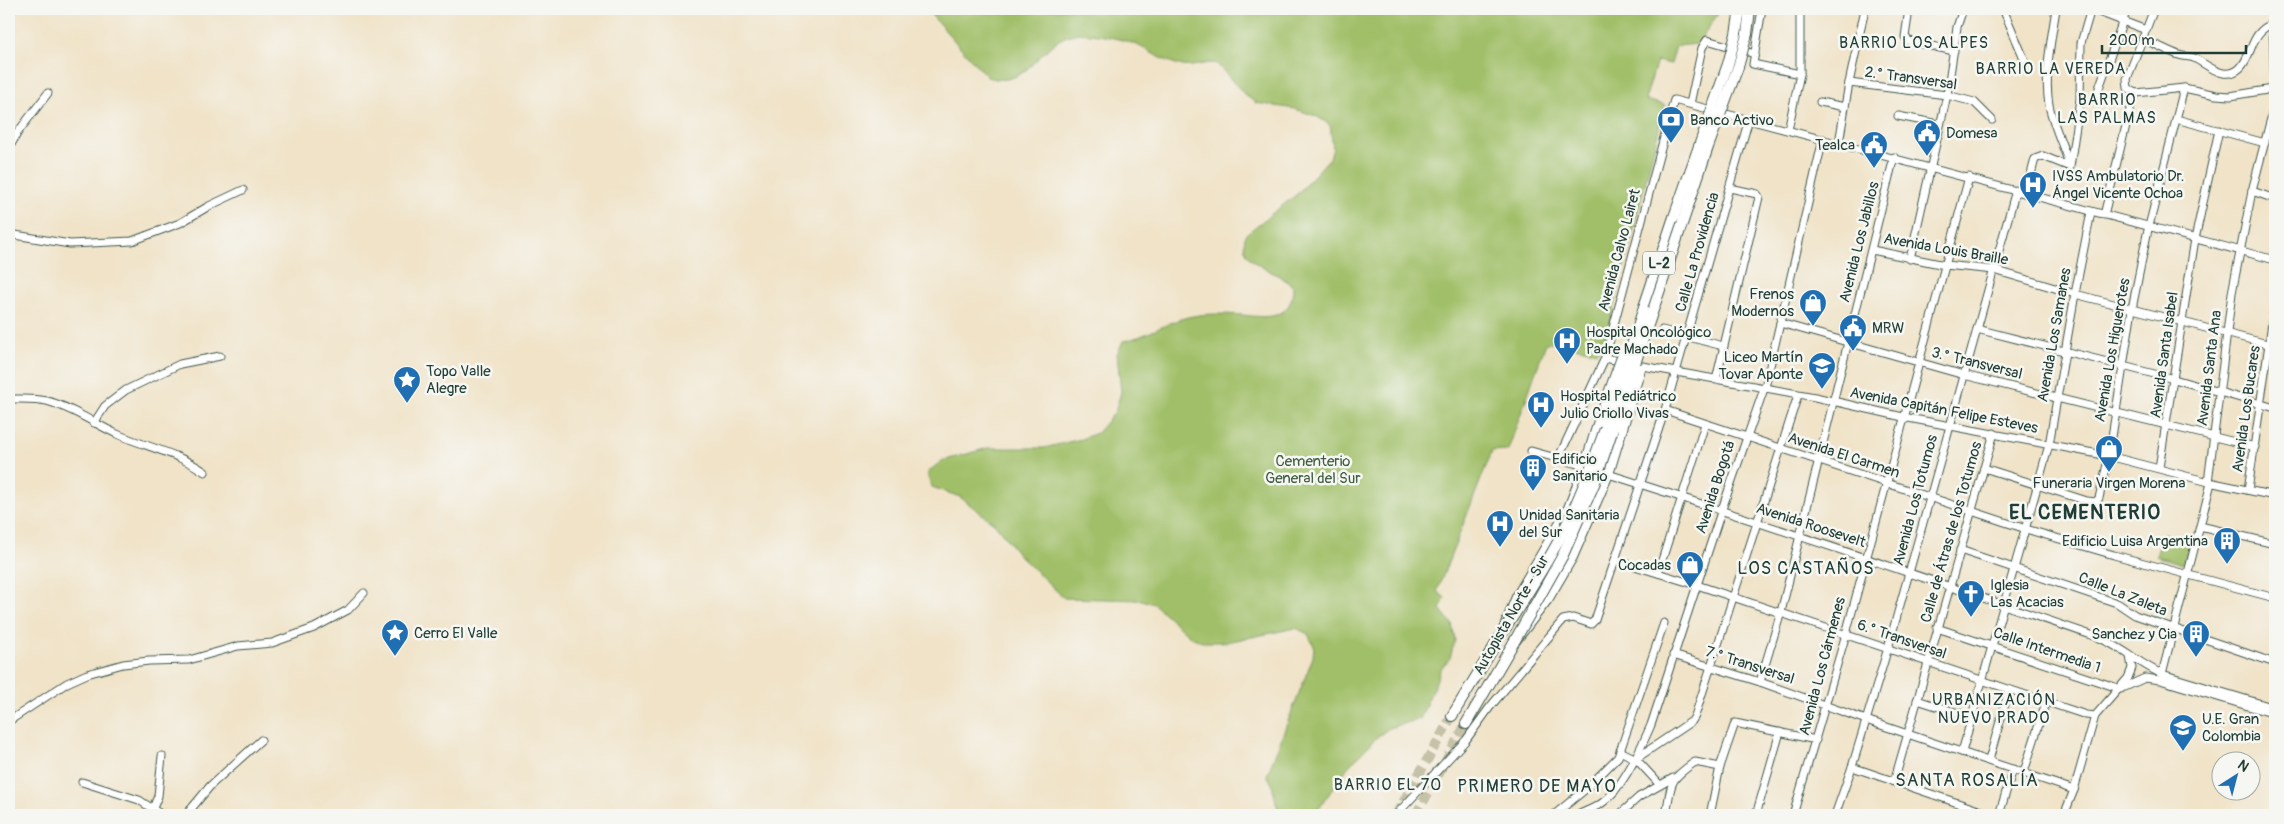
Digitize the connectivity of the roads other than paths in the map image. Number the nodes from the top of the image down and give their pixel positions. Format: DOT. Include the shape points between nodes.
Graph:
graph roads {
  1 [pos="1740,9"];
  2 [pos="1750,9"];
  3 [pos="1762,9"];
  4 [pos="1800,9"];
  5 [pos="1865,9"];
  6 [pos="1909,9"];
  7 [pos="1963,9"];
  8 [pos="2003,9"];
  9 [pos="2056,9"];
  10 [pos="2091,9"];
  11 [pos="2127,9"];
  12 [pos="2154,9"];
  13 [pos="2123,20"];
  14 [pos="2274,23"];
  15 [pos="2146,30"];
  16 [pos="1742,34"];
  17 [pos="2143,40"];
  18 [pos="1954,51"];
  19 [pos="1755,54"];
  20 [pos="2026,63"];
  21 [pos="1800,74"];
  22 [pos="1849,83"];
  23 [pos="2184,88"];
  24 [pos="2273,89"];
  25 [pos="48,93"];
  26 [pos="2136,93"];
  27 [pos="1947,95"];
  28 [pos="1820,102"];
  29 [pos="1690,104"];
  30 [pos="2131,105"];
  31 [pos="1844,107"];
  32 [pos="1898,116"];
  33 [pos="1749,119"];
  34 [pos="2176,119"];
  35 [pos="1992,120"];
  36 [pos="1939,124"];
  37 [pos="1788,130"];
  38 [pos="2220,130"];
  39 [pos="1823,139"];
  40 [pos="2265,142"];
  41 [pos="1839,143"];
  42 [pos="9,148"];
  43 [pos="1894,157"];
  44 [pos="1931,167"];
  45 [pos="2070,167"];
  46 [pos="1969,177"];
  47 [pos="1730,188"];
  48 [pos="243,190"];
  49 [pos="2016,190"];
  50 [pos="2252,191"];
  51 [pos="2026,193"];
  52 [pos="2275,199"];
  53 [pos="2092,212"];
  54 [pos="2104,216"];
  55 [pos="2149,226"];
  56 [pos="9,234"];
  57 [pos="2194,242"];
  58 [pos="1872,250"];
  59 [pos="2240,254"];
  60 [pos="1910,259"];
  61 [pos="2275,260"];
  62 [pos="1945,265"];
  63 [pos="1994,270"];
  64 [pos="2074,294"];
  65 [pos="2275,302"];
  66 [pos="2132,308"];
  67 [pos="1644,310"];
  68 [pos="2182,322"];
  69 [pos="1780,323"];
  70 [pos="1977,329"];
  71 [pos="1662,330"];
  72 [pos="2226,332"];
  73 [pos="1645,334"];
  74 [pos="1686,337"];
  75 [pos="1848,342"];
  76 [pos="2272,345"];
  77 [pos="1723,346"];
  78 [pos="2065,352"];
  79 [pos="220,356"];
  80 [pos="1605,358"];
  81 [pos="1919,362"];
  82 [pos="2123,367"];
  83 [pos="1676,373"];
  84 [pos="1964,375"];
  85 [pos="2174,379"];
  86 [pos="1716,380"];
  87 [pos="1764,389"];
  88 [pos="2219,391"];
  89 [pos="1798,395"];
  90 [pos="2058,397"];
  91 [pos="9,399"];
  92 [pos="1834,402"];
  93 [pos="2260,403"];
  94 [pos="2275,408"];
  95 [pos="1666,410"];
  96 [pos="2115,412"];
  97 [pos="1903,417"];
  98 [pos="94,423"];
  99 [pos="1705,424"];
  100 [pos="1950,424"];
  101 [pos="2168,425"];
  102 [pos="1994,433"];
  103 [pos="2214,436"];
  104 [pos="1746,437"];
  105 [pos="2049,444"];
  106 [pos="2255,446"];
  107 [pos="1780,449"];
  108 [pos="1531,451"];
  109 [pos="2109,456"];
  110 [pos="1558,459"];
  111 [pos="1819,462"];
  112 [pos="1585,467"];
  113 [pos="1984,468"];
  114 [pos="2159,468"];
  115 [pos="205,472"];
  116 [pos="1608,474"];
  117 [pos="2209,482"];
  118 [pos="1640,484"];
  119 [pos="1885,484"];
  120 [pos="2038,486"];
  121 [pos="2248,490"];
  122 [pos="2275,496"];
  123 [pos="1681,498"];
  124 [pos="1930,498"];
  125 [pos="1972,511"];
  126 [pos="1721,512"];
  127 [pos="1756,522"];
  128 [pos="2200,526"];
  129 [pos="2026,529"];
  130 [pos="1800,535"];
  131 [pos="2275,544"];
  132 [pos="1960,550"];
  133 [pos="1865,557"];
  134 [pos="1615,560"];
  135 [pos="2013,569"];
  136 [pos="1909,572"];
  137 [pos="1658,573"];
  138 [pos="2188,575"];
  139 [pos="1697,584"];
  140 [pos="1949,586"];
  141 [pos="364,593"];
  142 [pos="1733,596"];
  143 [pos="2275,598"];
  144 [pos="2002,605"];
  145 [pos="1781,612"];
  146 [pos="1664,623"];
  147 [pos="1937,628"];
  148 [pos="2173,628"];
  149 [pos="1503,632"];
  150 [pos="1846,634"];
  151 [pos="1514,642"];
  152 [pos="1992,646"];
  153 [pos="1888,648"];
  154 [pos="1673,655"];
  155 [pos="2130,656"];
  156 [pos="1928,662"];
  157 [pos="2275,662"];
  158 [pos="1710,666"];
  159 [pos="2162,674"];
  160 [pos="1982,680"];
  161 [pos="1760,682"];
  162 [pos="2120,689"];
  163 [pos="2009,690"];
  164 [pos="1917,700"];
  165 [pos="2046,702"];
  166 [pos="1825,704"];
  167 [pos="2275,708"];
  168 [pos="2275,714"];
  169 [pos="1452,716"];
  170 [pos="2095,716"];
  171 [pos="1971,717"];
  172 [pos="1866,720"];
  173 [pos="9,721"];
  174 [pos="1466,724"];
  175 [pos="1780,732"];
  176 [pos="1907,734"];
  177 [pos="261,740"];
  178 [pos="1816,740"];
  179 [pos="1620,752"];
  180 [pos="1962,752"];
  181 [pos="162,756"];
  182 [pos="1636,759"];
  183 [pos="1989,760"];
  184 [pos="1720,767"];
  185 [pos="1852,767"];
  186 [pos="2013,769"];
  187 [pos="2024,772"];
  188 [pos="1673,778"];
  189 [pos="82,782"];
  190 [pos="1894,782"];
  191 [pos="1660,785"];
  192 [pos="2074,790"];
  193 [pos="153,808"];
  194 [pos="162,815"];
  195 [pos="186,815"];
  196 [pos="1396,815"];
  197 [pos="1554,815"];
  198 [pos="1578,815"];
  199 [pos="1619,815"];
  200 [pos="1666,815"];
  201 [pos="1710,815"];
  202 [pos="1756,815"];
  203 [pos="1793,815"];
  204 [pos="1835,815"];
  205 [pos="1993,815"];
  206 [pos="1999,815"];
  207 [pos="2064,815"];
  1 -- 16 [label="highway, Autopista Norte - Sur / L-2"];
  2 -- 16 [label="highway, Autopista Norte - Sur / L-2"];
  3 -- 19 [label="street"];
  4 -- 21 [label="street"];
  5 -- 22 [label="street"];
  6 -- 18 [label="street" via="1905,37 1909,41"];
  7 -- 18 [label="street"];
  8 -- 20 [label="street"];
  9 -- 45 [label="street" via="2047,64 2048,88 2050,107"];
  10 -- 13 [label="street"];
  10 -- 45 [label="street" via="2081,43 2080,99"];
  11 -- 13 [label="street"];
  12 -- 15 [label="street"];
  13 -- 15 [label="street"];
  13 -- 30 [label="street" via="2098,91 2100,96"];
  14 -- 17 [label="street" via="2252,43 2242,66 2229,73 2211,70 2192,57 2178,55 2159,44"];
  14 -- 24 [label="street, Avenida Santa Ana"];
  15 -- 17 [label="street"];
  16 -- 67 [label="highway, Autopista Norte - Sur / L-2, bridge" via="1728,64"];
  16 -- 73 [label="highway, Autopista Norte - Sur / L-2, bridge" via="1738,67"];
  17 -- 26 [label="street" via="2130,70 2128,88"];
  18 -- 27 [label="street"];
  19 -- 21 [label="street" via="1753,64"];
  19 -- 29 [label="street" via="1707,40 1702,48"];
  21 -- 37 [label="street"];
  22 -- 27 [label="street, 2.° Transversal"];
  22 -- 31 [label="street"];
  23 -- 24 [label="street" via="2230,96"];
  23 -- 26 [label="street"];
  23 -- 34 [label="street, Avenida Los Higuerotes"];
  24 -- 40 [label="street, Avenida Santa Ana" via="2275,103"];
  25 -- 42 [label="street"];
  26 -- 30 [label="street"];
  27 -- 35 [label="street, 2.° Transversal" via="1974,102"];
  27 -- 36 [label="street"];
  28 -- 31 [label="street"];
  29 -- 33 [label="street"];
  29 -- 80 [label="street, Avenida Calvo Lairet" via="1674,100"];
  30 -- 54 [label="street"];
  31 -- 41 [label="street"];
  32 -- 36 [label="street"];
  33 -- 37 [label="street"];
  33 -- 47 [label="street, Calle La Providencia"];
  34 -- 38 [label="street"];
  34 -- 55 [label="street, Avenida Los Higuerotes"];
  36 -- 44 [label="street"];
  37 -- 39 [label="street"];
  38 -- 40 [label="street"];
  38 -- 57 [label="street, Avenida Santa Isabel"];
  39 -- 41 [label="street"];
  39 -- 69 [label="street, Avenida Bogotá"];
  40 -- 50 [label="street, Avenida Santa Ana"];
  41 -- 43 [label="street"];
  43 -- 44 [label="street"];
  43 -- 58 [label="street, Avenida Los Jabillos"];
  44 -- 46 [label="street"];
  44 -- 60 [label="street"];
  45 -- 51 [label="street" via="2043,156 2035,159"];
  46 -- 49 [label="street"];
  46 -- 62 [label="street, Avenida Los Cármenes"];
  47 -- 74 [label="street, Calle La Providencia"];
  47 -- 77 [label="street" via="1759,197"];
  48 -- 56 [label="street" via="180,223 132,241 70,244"];
  49 -- 51 [label="street"];
  49 -- 63 [label="street, Avenida Los Totumos"];
  50 -- 52 [label="street"];
  50 -- 59 [label="street, Avenida Santa Ana"];
  51 -- 53 [label="street"];
  53 -- 54 [label="street"];
  53 -- 64 [label="street, Avenida Los Samanes"];
  54 -- 55 [label="street"];
  55 -- 57 [label="street"];
  55 -- 66 [label="street, Avenida Los Higuerotes"];
  57 -- 59 [label="street"];
  57 -- 68 [label="street, Avenida Santa Isabel"];
  58 -- 60 [label="street, Avenida Louis Braille"];
  58 -- 75 [label="street, Avenida Los Jabillos"];
  59 -- 61 [label="street"];
  59 -- 72 [label="street, Avenida Santa Ana"];
  60 -- 62 [label="street, Avenida Louis Braille"];
  62 -- 63 [label="street, Avenida Louis Braille"];
  62 -- 81 [label="street, Avenida Los Cármenes"];
  63 -- 64 [label="street, Avenida Louis Braille"];
  63 -- 70 [label="street, Avenida Los Totumos"];
  64 -- 66 [label="street, Avenida Louis Braille"];
  64 -- 78 [label="street, Avenida Los Samanes"];
  65 -- 76 [label="street, Avenida Los Bucares"];
  66 -- 68 [label="street, Avenida Louis Braille"];
  66 -- 82 [label="street, Avenida Los Higuerotes"];
  67 -- 112 [label="highway, bridge" via="1622,357"];
  67 -- 149 [label="highway, Autopista Norte - Sur / L-2, bridge" via="1577,501 1548,560"];
  68 -- 72 [label="street, Avenida Louis Braille"];
  68 -- 85 [label="street, Avenida Santa Isabel"];
  69 -- 75 [label="street, 3.° Transversal"];
  69 -- 87 [label="street, Avenida Bogotá"];
  70 -- 78 [label="street"];
  70 -- 84 [label="street, Avenida Los Totumos"];
  71 -- 74 [label="street"];
  72 -- 76 [label="street, Avenida Louis Braille"];
  72 -- 88 [label="street, Avenida Santa Ana"];
  73 -- 116 [label="highway, bridge" via="1639,371"];
  73 -- 151 [label="highway, Autopista Norte - Sur / L-2, bridge" via="1583,513"];
  74 -- 77 [label="street"];
  74 -- 83 [label="street, Calle La Providencia"];
  75 -- 81 [label="street, 3.° Transversal"];
  75 -- 92 [label="street, Avenida Los Jabillos"];
  76 -- 93 [label="street, Avenida Los Bucares"];
  77 -- 86 [label="street"];
  78 -- 82 [label="street"];
  78 -- 90 [label="street, Avenida Los Samanes"];
  79 -- 98 [label="street" via="180,364 126,390 105,406"];
  80 -- 83 [label="street, Avenida Capitán Felipe Esteves"];
  80 -- 110 [label="street, Avenida Calvo Lairet"];
  81 -- 84 [label="street, 3.° Transversal"];
  81 -- 97 [label="street, Avenida Los Cármenes"];
  82 -- 85 [label="street"];
  82 -- 96 [label="street, Avenida Los Higuerotes"];
  83 -- 86 [label="street, Avenida Capitán Felipe Esteves"];
  83 -- 95 [label="street, Calle La Providencia"];
  84 -- 90 [label="street, 3.° Transversal"];
  84 -- 100 [label="street, Avenida Los Totumos"];
  85 -- 88 [label="street"];
  85 -- 101 [label="street, Avenida Santa Isabel"];
  86 -- 87 [label="street, Avenida Capitán Felipe Esteves"];
  87 -- 89 [label="street, Avenida Capitán Felipe Esteves"];
  87 -- 104 [label="street, Avenida Bogotá"];
  88 -- 93 [label="street"];
  88 -- 103 [label="street, Avenida Santa Ana"];
  89 -- 92 [label="street, Avenida Capitán Felipe Esteves"];
  89 -- 107 [label="street"];
  90 -- 96 [label="street, 3.° Transversal"];
  90 -- 105 [label="street, Avenida Los Samanes"];
  91 -- 98 [label="street" via="50,402"];
  92 -- 97 [label="street, Avenida Capitán Felipe Esteves"];
  92 -- 111 [label="street, Avenida Los Jabillos"];
  93 -- 94 [label="street"];
  93 -- 106 [label="street, Avenida Los Bucares"];
  95 -- 99 [label="street, Avenida El Carmen"];
  95 -- 118 [label="street, Calle La Providencia"];
  96 -- 101 [label="street, 3.° Transversal"];
  96 -- 109 [label="street, Avenida Los Higuerotes"];
  97 -- 100 [label="street, Avenida Capitán Felipe Esteves"];
  97 -- 119 [label="street, Avenida Los Cármenes"];
  98 -- 115 [label="street" via="170,452"];
  99 -- 104 [label="street, Avenida El Carmen"];
  99 -- 123 [label="street"];
  100 -- 102 [label="street, Avenida Capitán Felipe Esteves"];
  100 -- 124 [label="street, Avenida Los Totumos"];
  101 -- 103 [label="street, 3.° Transversal"];
  101 -- 114 [label="street, Avenida Santa Isabel"];
  102 -- 105 [label="street, Avenida Capitán Felipe Esteves"];
  102 -- 113 [label="street, Calle de Átras de los Totumos"];
  103 -- 106 [label="street, 3.° Transversal"];
  103 -- 117 [label="street, Avenida Santa Ana"];
  104 -- 107 [label="street, Avenida El Carmen"];
  104 -- 126 [label="street, Avenida Bogotá"];
  105 -- 109 [label="street, Avenida Capitán Felipe Esteves"];
  105 -- 120 [label="street, Avenida Los Samanes"];
  106 -- 121 [label="street, Avenida Los Bucares"];
  107 -- 111 [label="street, Avenida El Carmen"];
  107 -- 127 [label="street"];
  108 -- 110 [label="street, Avenida Roosevelt"];
  109 -- 114 [label="street, Avenida Capitán Felipe Esteves"];
  109 -- 120 [label="street, Avenida Los Higuerotes" via="2096,502"];
  110 -- 112 [label="street, Avenida Roosevelt"];
  111 -- 119 [label="street, Avenida El Carmen"];
  111 -- 130 [label="street, Avenida Los Jabillos"];
  112 -- 116 [label="street, Avenida Roosevelt"];
  112 -- 149 [label="highway, bridge" via="1557,532 1517,598"];
  113 -- 120 [label="street, Avenida Los Higuerotes"];
  113 -- 125 [label="street, Calle de Átras de los Totumos"];
  114 -- 117 [label="street, Avenida Capitán Felipe Esteves"];
  116 -- 118 [label="street, Avenida Roosevelt"];
  116 -- 151 [label="highway, bridge" via="1578,543 1548,598"];
  117 -- 121 [label="street, Avenida Capitán Felipe Esteves"];
  117 -- 128 [label="street, Avenida Santa Ana"];
  118 -- 123 [label="street, Avenida Roosevelt"];
  118 -- 134 [label="street, Calle La Providencia"];
  119 -- 124 [label="street, Avenida El Carmen"];
  119 -- 133 [label="street, Avenida Los Cármenes"];
  120 -- 129 [label="street, Avenida Los Samanes"];
  121 -- 122 [label="street, Avenida Capitán Felipe Esteves"];
  123 -- 126 [label="street, Avenida Roosevelt"];
  123 -- 137 [label="street"];
  124 -- 125 [label="street, Avenida El Carmen"];
  124 -- 136 [label="street, Avenida Los Totumos"];
  125 -- 129 [label="street, Avenida El Carmen"];
  125 -- 132 [label="street, Calle de Átras de los Totumos"];
  126 -- 127 [label="street, Avenida Roosevelt"];
  126 -- 139 [label="street, Avenida Bogotá"];
  127 -- 130 [label="street, Avenida Roosevelt"];
  127 -- 142 [label="street"];
  128 -- 131 [label="street"];
  128 -- 138 [label="street, Avenida Santa Ana"];
  129 -- 135 [label="street, Avenida Los Samanes"];
  129 -- 138 [label="street, Avenida El Carmen"];
  130 -- 133 [label="street, Avenida Roosevelt"];
  130 -- 145 [label="street, Avenida Los Jabillos"];
  132 -- 135 [label="street, Calle La Zaleta"];
  132 -- 140 [label="street, Calle de Átras de los Totumos"];
  133 -- 136 [label="street, Avenida Roosevelt"];
  133 -- 150 [label="street, Avenida Los Cármenes"];
  134 -- 137 [label="street, 6.° Transversal"];
  134 -- 196 [label="street, Calle La Providencia" via="1595,620 1590,624 1572,618 1563,620 1471,734"];
  135 -- 144 [label="street, Avenida Los Samanes"];
  135 -- 148 [label="street, Calle La Zaleta" via="2117,603 2135,615"];
  136 -- 140 [label="street, Avenida Roosevelt"];
  136 -- 153 [label="street, Avenida Los Totumos"];
  137 -- 139 [label="street, 6.° Transversal"];
  138 -- 143 [label="street, Avenida El Carmen"];
  138 -- 148 [label="street, Avenida Santa Ana"];
  139 -- 142 [label="street, 6.° Transversal"];
  139 -- 154 [label="street, Avenida Bogotá"];
  140 -- 144 [label="street, Avenida Roosevelt"];
  140 -- 147 [label="street, Calle de Átras de los Totumos"];
  141 -- 173 [label="street" via="348,610 314,628 272,643 238,646 189,660 123,664 87,674 67,682"];
  142 -- 145 [label="street, 6.° Transversal"];
  142 -- 158 [label="street"];
  144 -- 152 [label="street, Avenida Los Samanes"];
  144 -- 155 [label="street, Avenida Roosevelt" via="2108,641"];
  145 -- 150 [label="street, 6.° Transversal"];
  145 -- 161 [label="street, Avenida Los Jabillos"];
  146 -- 179 [label="street"];
  147 -- 152 [label="street, Calle Intermedia 1"];
  147 -- 156 [label="street, Calle de Átras de los Totumos"];
  148 -- 157 [label="street, Calle La Zaleta"];
  148 -- 159 [label="street, Avenida Santa Ana"];
  149 -- 169 [label="highway, Autopista Norte - Sur / L-2"];
  150 -- 153 [label="street, 6.° Transversal"];
  150 -- 166 [label="street, Avenida Los Cármenes"];
  151 -- 174 [label="highway, Autopista Norte - Sur / L-2"];
  152 -- 160 [label="street, Avenida Los Samanes"];
  152 -- 162 [label="street, Calle Intermedia 1"];
  153 -- 156 [label="street, 6.° Transversal"];
  153 -- 172 [label="street, Avenida Los Totumos"];
  154 -- 158 [label="street, 7.° Transversal"];
  154 -- 182 [label="street, Avenida Bogotá" via="1651,725"];
  155 -- 159 [label="street, Avenida Roosevelt"];
  155 -- 162 [label="street" via="2131,672"];
  156 -- 160 [label="street, 6.° Transversal"];
  156 -- 164 [label="street, Calle de Átras de los Totumos"];
  158 -- 161 [label="street, 7.° Transversal"];
  158 -- 182 [label="street" via="1692,721"];
  159 -- 167 [label="street, Avenida Roosevelt"];
  160 -- 163 [label="street, 6.° Transversal"];
  160 -- 171 [label="street, Avenida Los Samanes"];
  161 -- 166 [label="street, 7.° Transversal"];
  162 -- 168 [label="street" via="2145,678 2160,680"];
  162 -- 170 [label="street"];
  163 -- 165 [label="street, 6.° Transversal"];
  163 -- 183 [label="street"];
  164 -- 171 [label="street"];
  164 -- 176 [label="street, Calle de Átras de los Totumos"];
  165 -- 170 [label="street, 6.° Transversal"];
  165 -- 187 [label="street"];
  166 -- 172 [label="street, 7.° Transversal"];
  166 -- 178 [label="street, Avenida Los Cármenes"];
  170 -- 192 [label="street"];
  171 -- 180 [label="street, Avenida Los Samanes"];
  172 -- 176 [label="street, 7.° Transversal"];
  172 -- 185 [label="street, Avenida Los Totumos"];
  175 -- 178 [label="street"];
  175 -- 184 [label="street" via="1735,723"];
  175 -- 202 [label="street"];
  176 -- 180 [label="street, 7.° Transversal"];
  176 -- 190 [label="street, Calle de Átras de los Totumos"];
  177 -- 195 [label="street" via="211,785"];
  178 -- 203 [label="street, Avenida Los Cármenes"];
  179 -- 182 [label="street"];
  179 -- 197 [label="street" via="1608,768"];
  180 -- 183 [label="street, 7.° Transversal"];
  181 -- 193 [label="street" via="158,796"];
  182 -- 191 [label="street"];
  182 -- 198 [label="street, Avenida Bogotá" via="1608,797"];
  183 -- 186 [label="street, 7.° Transversal"];
  184 -- 188 [label="street" via="1695,762"];
  184 -- 201 [label="street"];
  185 -- 190 [label="street"];
  185 -- 204 [label="street, Avenida Los Totumos"];
  186 -- 187 [label="street, 7.° Transversal"];
  186 -- 206 [label="street"];
  187 -- 192 [label="street, 7.° Transversal"];
  188 -- 191 [label="street"];
  188 -- 200 [label="street"];
  189 -- 193 [label="street" via="139,800"];
  190 -- 205 [label="street"];
  191 -- 199 [label="street" via="1639,797"];
  192 -- 207 [label="street"];
  193 -- 194 [label="street"];
}
